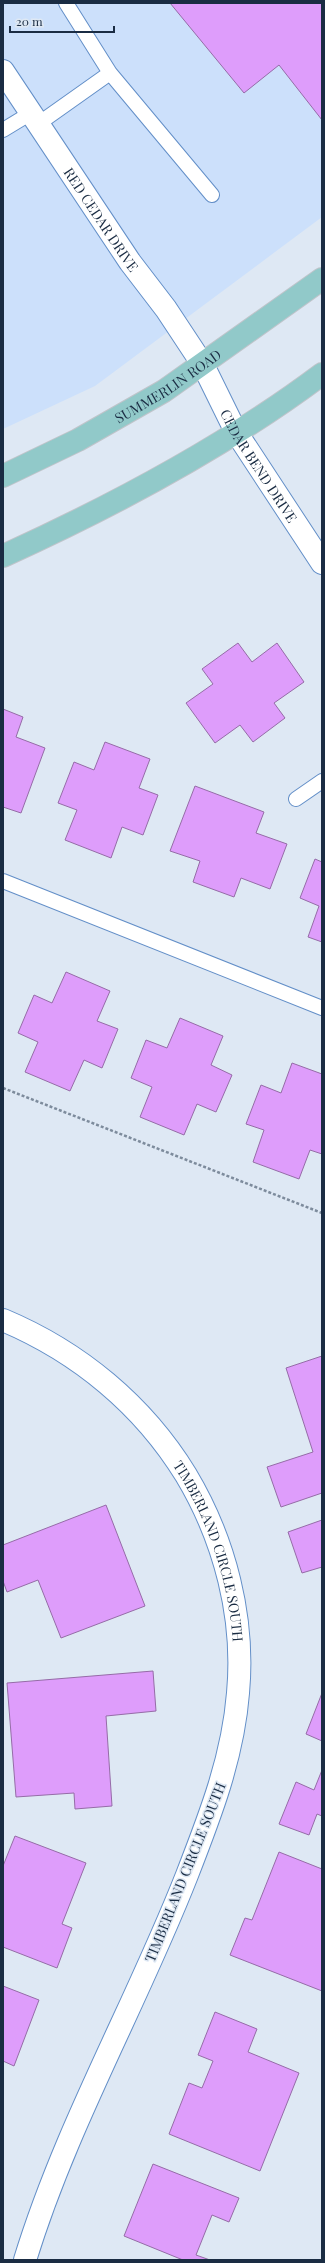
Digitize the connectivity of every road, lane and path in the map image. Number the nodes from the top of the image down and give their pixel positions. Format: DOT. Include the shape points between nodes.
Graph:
graph roads {
  1 [pos="66,3"];
  2 [pos="3,71"];
  3 [pos="110,73"];
  4 [pos="34,118"];
  5 [pos="3,130"];
  6 [pos="212,195"];
  7 [pos="322,279"];
  8 [pos="203,365"];
  9 [pos="322,374"];
  10 [pos="236,432"];
  11 [pos="3,476"];
  12 [pos="3,556"];
  13 [pos="322,563"];
  14 [pos="322,781"];
  15 [pos="296,799"];
  16 [pos="3,881"];
  17 [pos="322,1008"];
  18 [pos="3,1088"];
  19 [pos="322,1213"];
  20 [pos="3,1320"];
  21 [pos="25,2260"];
  1 -- 3 [label="lane"];
  2 -- 4 [label="street, RED CEDAR DRIVE"];
  3 -- 4 [label="lane"];
  3 -- 6 [label="lane"];
  4 -- 5 [label="lane"];
  4 -- 8 [label="street, RED CEDAR DRIVE" via="130,262 166,309"];
  7 -- 8 [label="main road, SUMMERLIN ROAD"];
  8 -- 10 [label="street, CEDAR BEND DRIVE"];
  8 -- 11 [label="main road, SUMMERLIN ROAD" via="164,391 78,440"];
  9 -- 10 [label="main road"];
  10 -- 12 [label="main road" via="61,529"];
  10 -- 13 [label="street, CEDAR BEND DRIVE"];
  14 -- 15 [label="lane"];
  16 -- 17 [label="lane"];
  18 -- 19 [label="path"];
  20 -- 21 [label="street, TIMBERLAND CIRCLE SOUTH" via="64,1350 123,1396 150,1424 173,1455 210,1520 224,1559 234,1604 239,1652 239,1691 234,1731 212,1810 165,1930 77,2119"];
}
